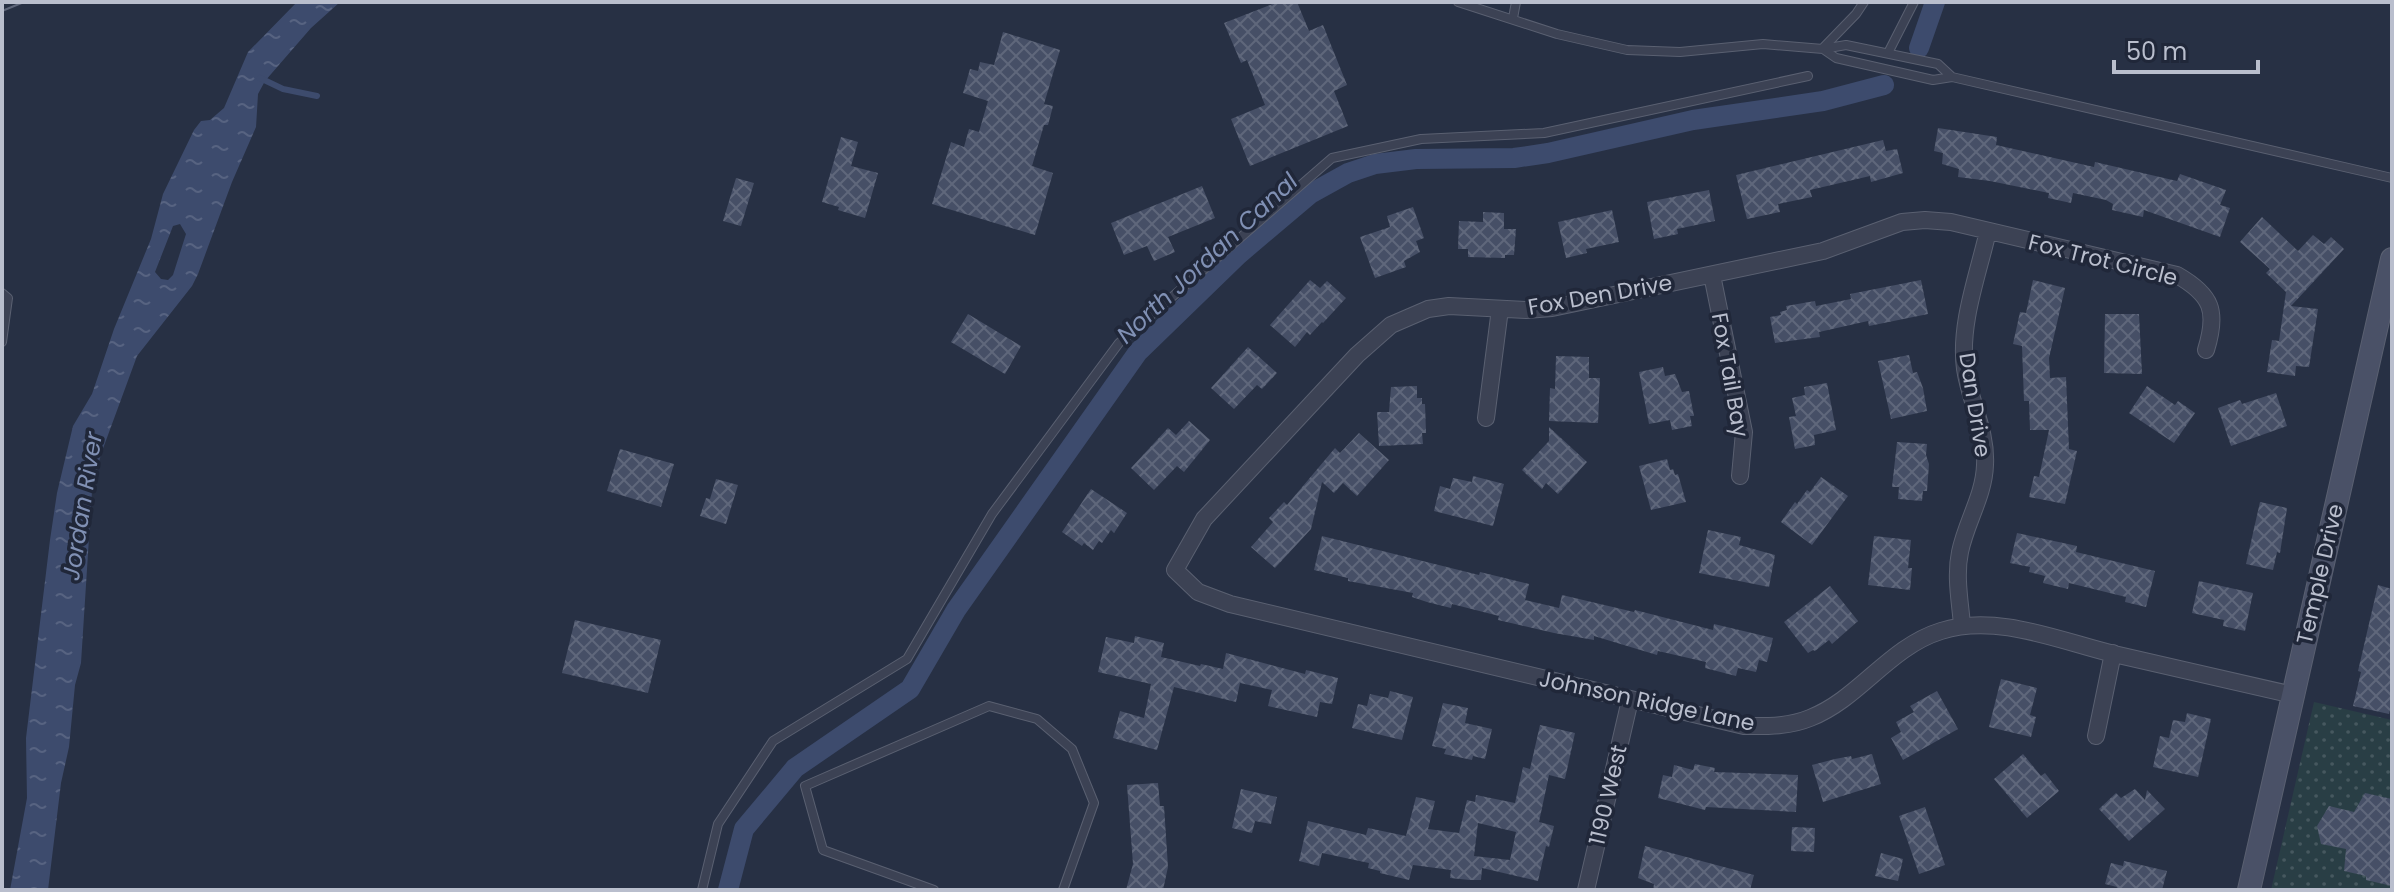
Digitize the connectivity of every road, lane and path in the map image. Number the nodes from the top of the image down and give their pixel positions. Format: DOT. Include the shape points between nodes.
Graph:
graph roads {
  1 [pos="1458,2"];
  2 [pos="1516,2"];
  3 [pos="1864,2"];
  4 [pos="1914,2"];
  5 [pos="1513,18"];
  6 [pos="1823,49"];
  7 [pos="1888,53"];
  8 [pos="1808,76"];
  9 [pos="1952,77"];
  10 [pos="2392,178"];
  11 [pos="1988,231"];
  12 [pos="2392,259"];
  13 [pos="1712,275"];
  14 [pos="2,293"];
  15 [pos="1500,309"];
  16 [pos="2,342"];
  17 [pos="2206,350"];
  18 [pos="1486,418"];
  19 [pos="1740,476"];
  20 [pos="1175,570"];
  21 [pos="1962,625"];
  22 [pos="2113,653"];
  23 [pos="2293,695"];
  24 [pos="1630,700"];
  25 [pos="2096,736"];
  26 [pos="702,890"];
  27 [pos="934,890"];
  28 [pos="1063,890"];
  29 [pos="1586,890"];
  30 [pos="2249,890"];
  1 -- 5 [label="lane"];
  2 -- 5 [label="lane"];
  3 -- 6 [label="lane"];
  4 -- 7 [label="lane"];
  5 -- 6 [label="lane" via="1627,50 1680,52 1763,44"];
  6 -- 7 [label="lane" via="1846,45"];
  6 -- 9 [label="lane" via="1836,58 1933,80"];
  7 -- 9 [label="lane" via="1938,64"];
  8 -- 26 [label="lane" via="1544,133 1421,139 1332,158 1119,343 992,514 907,659 773,741 718,824"];
  9 -- 10 [label="lane"];
  11 -- 13 [label="street, Fox Den Drive" via="1951,222 1902,222 1823,251"];
  11 -- 17 [label="street, Fox Trot Circle" via="2177,275 2199,287 2210,306 2213,330"];
  11 -- 21 [label="street, Dan Drive" via="1964,345 1985,465 1959,553"];
  12 -- 23 [label="street, Temple Drive"];
  13 -- 15 [label="street, Fox Den Drive" via="1552,308"];
  13 -- 19 [label="street, Fox Tail Bay" via="1744,432"];
  14 -- 16 [label="lane" via="8,298"];
  15 -- 18 [label="street"];
  15 -- 20 [label="street, Fox Den Drive" via="1428,309 1383,331 1204,519"];
  20 -- 24 [label="street, Johnson Ridge Lane" via="1198,592 1230,604"];
  21 -- 22 [label="street, Johnson Ridge Lane" via="2011,629"];
  21 -- 24 [label="street, Johnson Ridge Lane" via="1914,642 1833,706 1781,727 1744,726"];
  22 -- 23 [label="street, Johnson Ridge Lane"];
  22 -- 25 [label="street"];
  23 -- 30 [label="street, Temple Drive"];
  24 -- 29 [label="street, 1190 West"];
  27 -- 28 [label="lane" via="823,850 805,786 989,706 1037,719 1072,749 1089,789 1094,803"];
}
